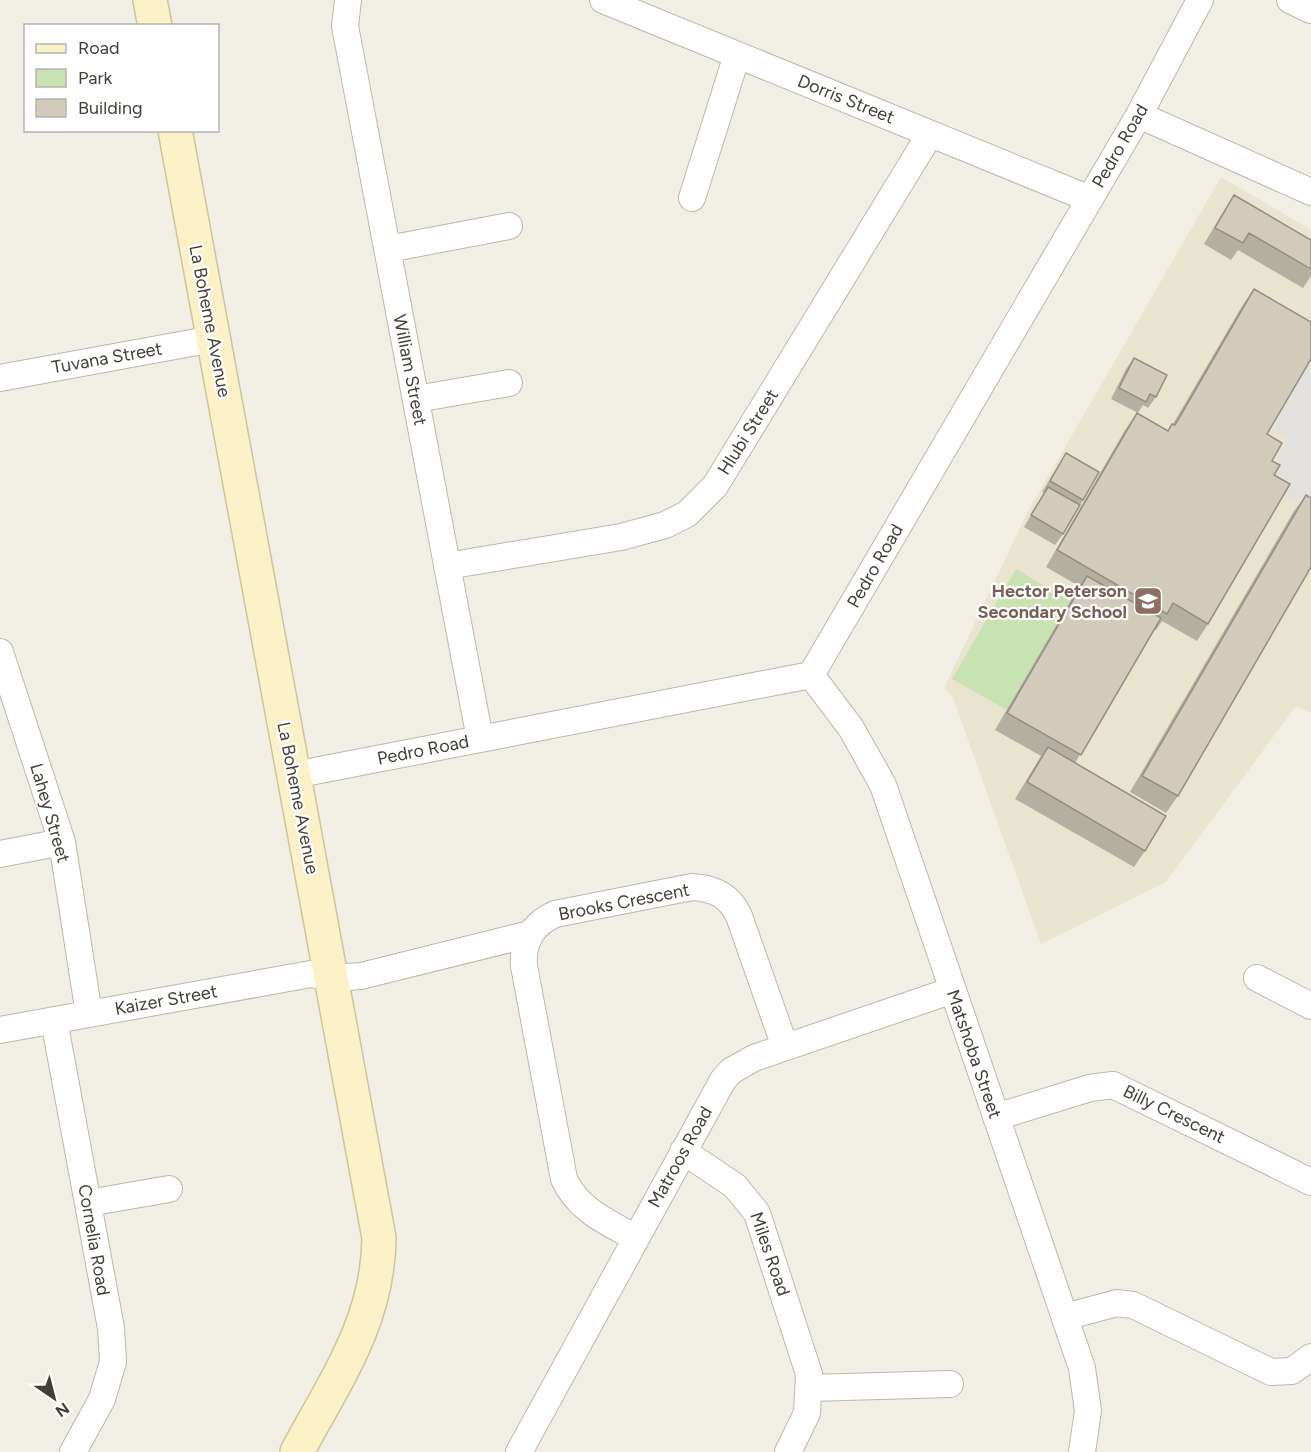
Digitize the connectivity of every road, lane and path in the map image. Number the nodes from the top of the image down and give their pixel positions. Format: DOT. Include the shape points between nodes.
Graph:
graph roads {
  1 [pos="150,0"];
  2 [pos="348,0"];
  3 [pos="603,0"];
  4 [pos="1200,0"];
  5 [pos="1290,0"];
  6 [pos="1311,10"];
  7 [pos="155,24"];
  8 [pos="737,55"];
  9 [pos="1139,115"];
  10 [pos="174,132"];
  11 [pos="930,134"];
  12 [pos="1311,192"];
  13 [pos="692,198"];
  14 [pos="1090,199"];
  15 [pos="509,226"];
  16 [pos="388,249"];
  17 [pos="213,339"];
  18 [pos="0,378"];
  19 [pos="509,383"];
  20 [pos="416,399"];
  21 [pos="447,566"];
  22 [pos="0,652"];
  23 [pos="811,675"];
  24 [pos="480,739"];
  25 [pos="294,775"];
  26 [pos="62,842"];
  27 [pos="0,854"];
  28 [pos="530,934"];
  29 [pos="332,978"];
  30 [pos="1257,978"];
  31 [pos="952,990"];
  32 [pos="1311,1006"];
  33 [pos="89,1014"];
  34 [pos="54,1020"];
  35 [pos="0,1030"];
  36 [pos="785,1047"];
  37 [pos="996,1117"];
  38 [pos="683,1150"];
  39 [pos="1311,1182"];
  40 [pos="169,1189"];
  41 [pos="88,1203"];
  42 [pos="636,1238"];
  43 [pos="1065,1317"];
  44 [pos="1311,1357"];
  45 [pos="950,1384"];
  46 [pos="810,1388"];
  47 [pos="73,1452"];
  48 [pos="297,1452"];
  49 [pos="519,1452"];
  50 [pos="788,1452"];
  51 [pos="1082,1452"];
  1 -- 7 [label="street"];
  2 -- 16 [label="street, William Street" via="345,26"];
  3 -- 8 [label="street, Dorris Street"];
  4 -- 9 [label="street, Pedro Road"];
  5 -- 6 [label="street"];
  8 -- 11 [label="street, Dorris Street"];
  8 -- 13 [label="street"];
  9 -- 12 [label="street"];
  9 -- 14 [label="street, Pedro Road"];
  10 -- 17 [label="street, La Boheme Avenue"];
  11 -- 14 [label="street, Dorris Street"];
  11 -- 21 [label="street, Hlubi Street" via="714,486 695,507 664,525 621,537"];
  14 -- 23 [label="street, Pedro Road"];
  15 -- 16 [label="street"];
  16 -- 20 [label="street, William Street"];
  17 -- 18 [label="street, Tuvana Street"];
  17 -- 25 [label="street, La Boheme Avenue"];
  19 -- 20 [label="street"];
  20 -- 21 [label="street, William Street"];
  21 -- 24 [label="street, William Street"];
  22 -- 26 [label="street, Lahey Street"];
  23 -- 24 [label="street, Pedro Road"];
  23 -- 31 [label="street, Matshoba Street" via="851,728 883,785"];
  24 -- 25 [label="street, Pedro Road"];
  25 -- 29 [label="street, La Boheme Avenue"];
  26 -- 27 [label="street"];
  26 -- 33 [label="street, Lahey Street"];
  28 -- 29 [label="street, Kaizer Street" via="362,976"];
  28 -- 36 [label="street, Brooks Crescent" via="555,914 692,887 712,889 729,900 739,916"];
  28 -- 42 [label="street" via="523,955 524,966 564,1179 584,1208"];
  29 -- 33 [label="street, Kaizer Street" via="311,974"];
  29 -- 48 [label="street, La Boheme Avenue" via="377,1218 378,1259 372,1302 364,1324"];
  30 -- 32 [label="street"];
  31 -- 36 [label="street, Matroos Road"];
  31 -- 37 [label="street, Matshoba Street"];
  33 -- 34 [label="street, Kaizer Street"];
  34 -- 35 [label="street, Kaizer Street"];
  34 -- 41 [label="street, Cornelia Road"];
  36 -- 38 [label="street, Matroos Road" via="731,1071"];
  37 -- 39 [label="street, Billy Crescent" via="1090,1088 1113,1085"];
  37 -- 43 [label="street, Matshoba Street"];
  38 -- 42 [label="street, Matroos Road"];
  38 -- 46 [label="street, Miles Road" via="735,1186 757,1213 806,1360"];
  40 -- 41 [label="street"];
  41 -- 47 [label="street, Cornelia Road" via="111,1328 113,1362 102,1399"];
  42 -- 49 [label="street, Matroos Road"];
  43 -- 44 [label="street" via="1125,1303 1271,1372 1292,1371"];
  43 -- 51 [label="street, Matshoba Street" via="1086,1389 1088,1411"];
  45 -- 46 [label="street"];
  46 -- 50 [label="street, Miles Road" via="807,1413"];
}
